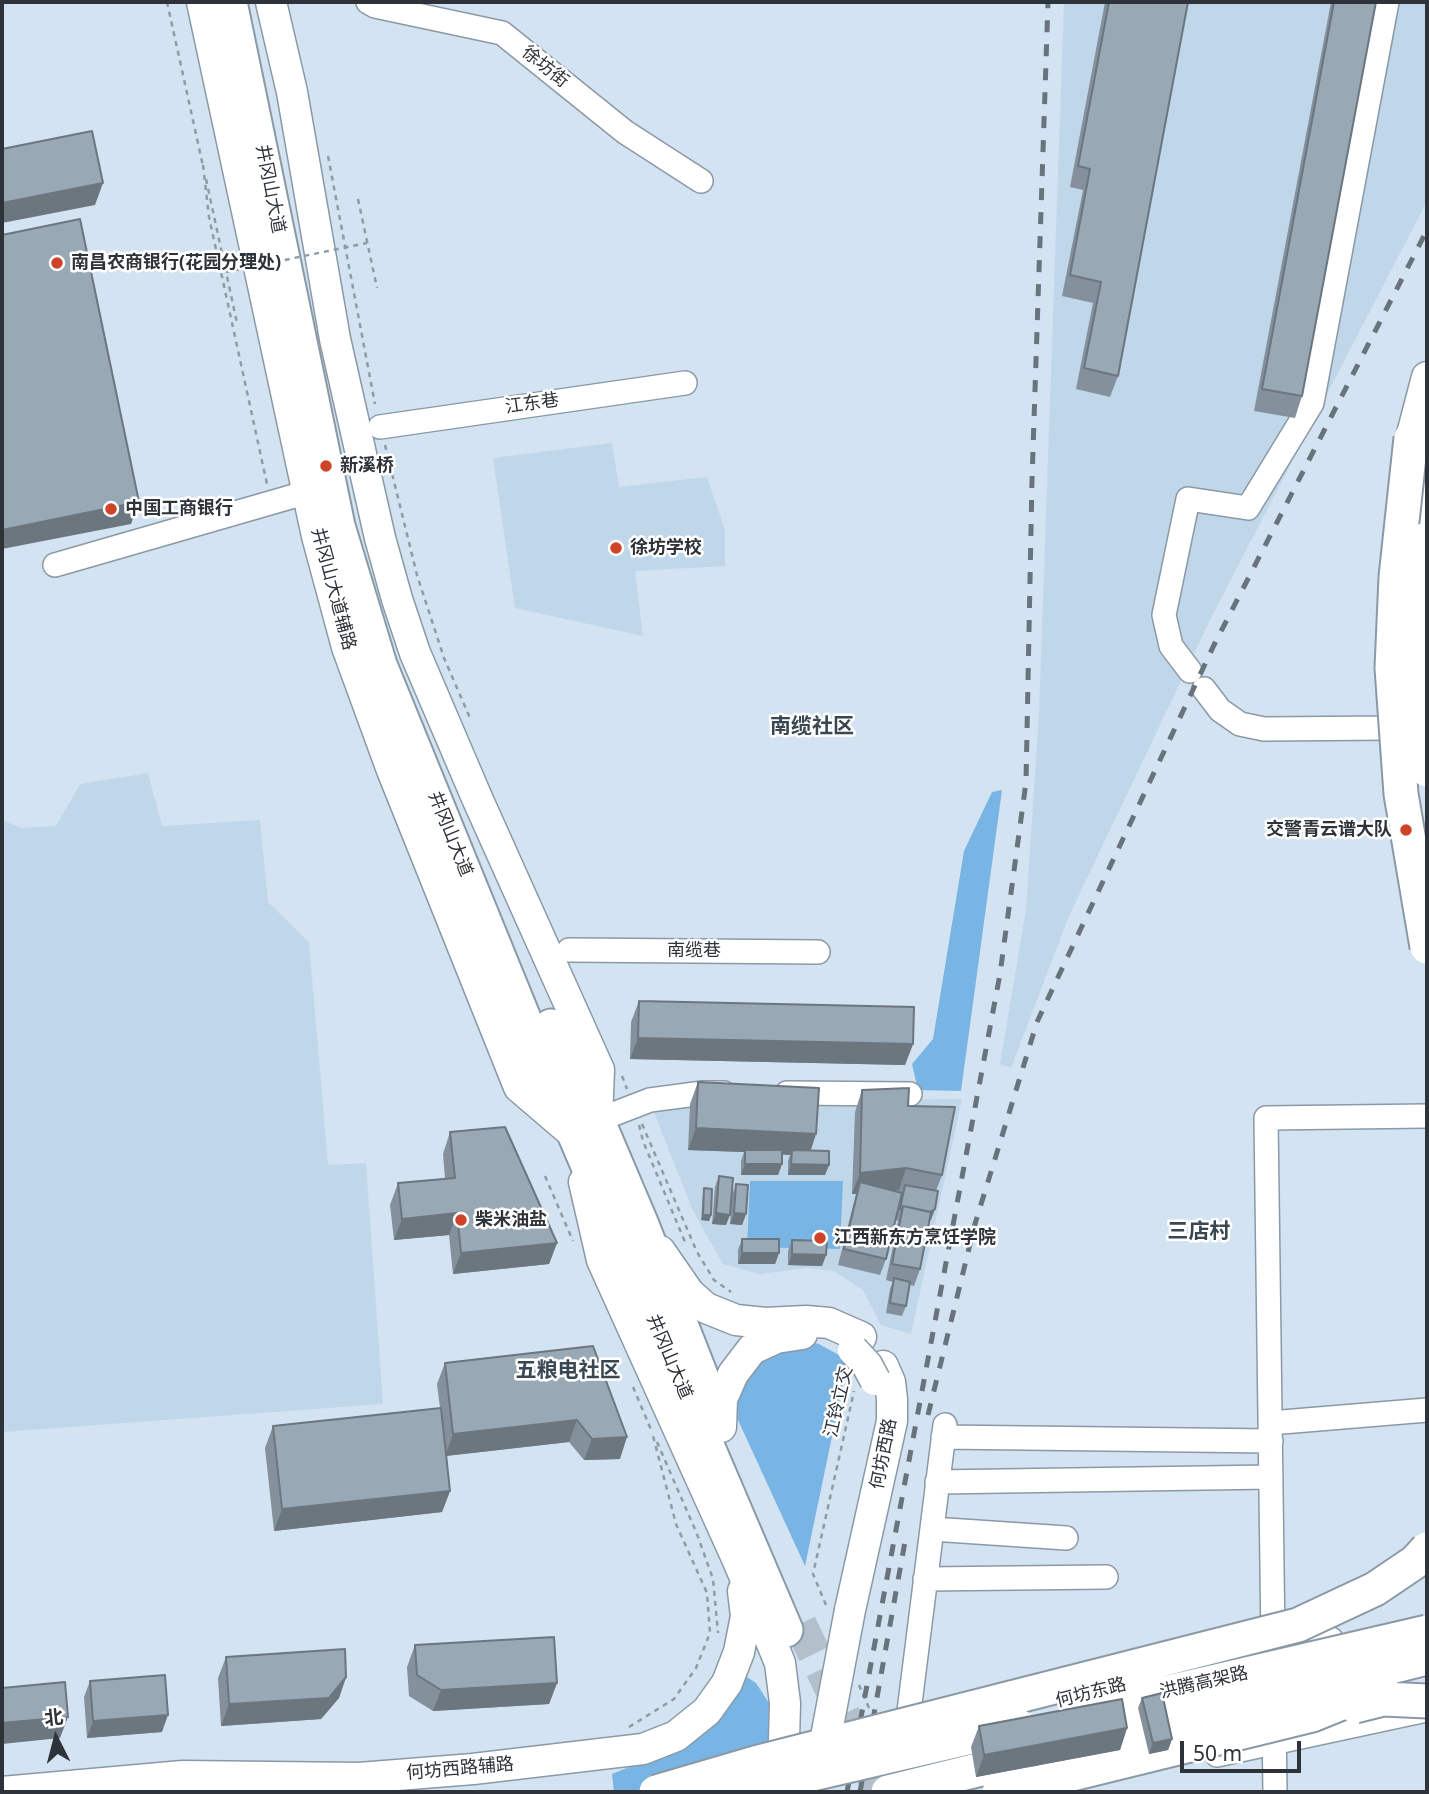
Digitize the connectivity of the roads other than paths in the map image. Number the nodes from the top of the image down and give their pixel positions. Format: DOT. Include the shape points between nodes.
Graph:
graph roads {
  1 [pos="202,2"];
  2 [pos="230,2"];
  3 [pos="244,2"];
  4 [pos="271,2"];
  5 [pos="368,2"];
  6 [pos="1387,2"];
  7 [pos="701,181"];
  8 [pos="1427,377"];
  9 [pos="685,383"];
  10 [pos="380,427"];
  11 [pos="1411,438"];
  12 [pos="308,492"];
  13 [pos="1427,494"];
  14 [pos="1427,538"];
  15 [pos="55,565"];
  16 [pos="1190,670"];
  17 [pos="1427,679"];
  18 [pos="1204,689"];
  19 [pos="1422,720"];
  20 [pos="1427,770"];
  21 [pos="1427,947"];
  22 [pos="569,950"];
  23 [pos="818,951"];
  24 [pos="744,1093"];
  25 [pos="772,1093"];
  26 [pos="910,1094"];
  27 [pos="1427,1116"];
  28 [pos="585,1125"];
  29 [pos="642,1225"];
  30 [pos="857,1344"];
  31 [pos="1427,1410"];
  32 [pos="721,1427"];
  33 [pos="1270,1432"];
  34 [pos="1271,1477"];
  35 [pos="937,1482"];
  36 [pos="932,1529"];
  37 [pos="1066,1538"];
  38 [pos="1427,1549"];
  39 [pos="739,1563"];
  40 [pos="1106,1577"];
  41 [pos="925,1579"];
  42 [pos="821,1615"];
  43 [pos="1427,1622"];
  44 [pos="1427,1632"];
  45 [pos="1427,1644"];
  46 [pos="1274,1649"];
  47 [pos="1427,1659"];
  48 [pos="1274,1677"];
  49 [pos="1427,1699"];
  50 [pos="1427,1710"];
  51 [pos="1312,1715"];
  52 [pos="1275,1737"];
  53 [pos="905,1748"];
  54 [pos="815,1750"];
  55 [pos="359,1778"];
  56 [pos="2,1792"];
  57 [pos="220,1792"];
  58 [pos="401,1792"];
  59 [pos="656,1792"];
  60 [pos="735,1792"];
  61 [pos="777,1792"];
  62 [pos="812,1792"];
  63 [pos="888,1792"];
  64 [pos="916,1792"];
  65 [pos="999,1792"];
  66 [pos="1010,1792"];
  67 [pos="1050,1792"];
  68 [pos="1275,1792"];
  1 -- 12 [label="main road, 井冈山大道辅路"];
  2 -- 28 [label="highway, 井冈山大道" via="338,526 380,665 540,1058"];
  3 -- 28 [label="highway, 井冈山大道" via="355,522 401,669 562,1054"];
  4 -- 28 [label="main road" via="292,92 335,339 397,599 477,798 599,1070"];
  5 -- 7 [label="street, 徐坊街" via="502,33 625,132"];
  6 -- 16 [label="street" via="1312,403 1248,508 1188,499 1164,615 1171,646"];
  8 -- 11 [label="main road"];
  9 -- 10 [label="street, 江东巷"];
  11 -- 21 [label="highway, bridge" via="1396,577 1392,668 1401,794"];
  12 -- 15 [label="street"];
  12 -- 28 [label="main road, 井冈山大道辅路" via="347,647 519,1087"];
  13 -- 17 [label="main road" via="1420,543"];
  14 -- 19 [label="highway, bridge" via="1419,654"];
  18 -- 19 [label="street" via="1240,724 1264,729 1391,728"];
  19 -- 20 [label="highway, bridge"];
  22 -- 23 [label="street, 南缆巷"];
  24 -- 28 [label="street" via="650,1100"];
  25 -- 26 [label="street"];
  27 -- 33 [label="street" via="1266,1118"];
  28 -- 29 [label="highway, 井冈山大道"];
  28 -- 39 [label="main road, 何坊西路" via="602,1260"];
  28 -- 42 [label="highway, 井冈山大道"];
  29 -- 30 [label="main road" via="689,1293 706,1308 736,1320 828,1323"];
  29 -- 32 [label="highway, 井冈山大道"];
  30 -- 32 [label="main road" via="800,1333 752,1349 722,1399"];
  30 -- 42 [label="main road, 何坊西路, bridge" via="871,1376 878,1414 872,1451"];
  31 -- 33 [label="street"];
  32 -- 42 [label="highway, 井冈山大道"];
  33 -- 34 [label="street"];
  33 -- 35 [label="street" via="944,1431"];
  34 -- 35 [label="street"];
  34 -- 46 [label="street"];
  35 -- 36 [label="street"];
  36 -- 37 [label="street"];
  36 -- 41 [label="street"];
  38 -- 59 [label="highway, bridge" via="1375,1589 1298,1625"];
  39 -- 55 [label="main road, 何坊西路辅路" via="746,1616 739,1652 727,1683 707,1711 676,1736 643,1749"];
  39 -- 61 [label="main road, 何坊西路" via="779,1664 785,1703"];
  40 -- 41 [label="street"];
  41 -- 53 [label="street"];
  42 -- 54 [label="main road, 何坊西路"];
  43 -- 46 [label="street, 何坊东路"];
  44 -- 60 [label="highway, 洪腾高架路, bridge"];
  45 -- 48 [label="street, 何坊东路"];
  46 -- 48 [label="street"];
  46 -- 53 [label="street, 何坊东路"];
  47 -- 51 [label="highway, bridge" via="1388,1684"];
  47 -- 63 [label="highway, 洪腾高架路, bridge"];
  48 -- 52 [label="street"];
  48 -- 53 [label="street, 何坊东路" via="1048,1727"];
  49 -- 51 [label="highway, bridge" via="1384,1699"];
  49 -- 52 [label="street"];
  50 -- 52 [label="street"];
  51 -- 65 [label="highway, bridge"];
  52 -- 66 [label="street"];
  52 -- 67 [label="street"];
  52 -- 68 [label="street"];
  53 -- 64 [label="street"];
  54 -- 61 [label="main road, 何坊西路"];
  54 -- 62 [label="main road"];
  55 -- 56 [label="main road, 何坊西路辅路" via="183,1776"];
  55 -- 57 [label="main road"];
  55 -- 58 [label="street"];
}
